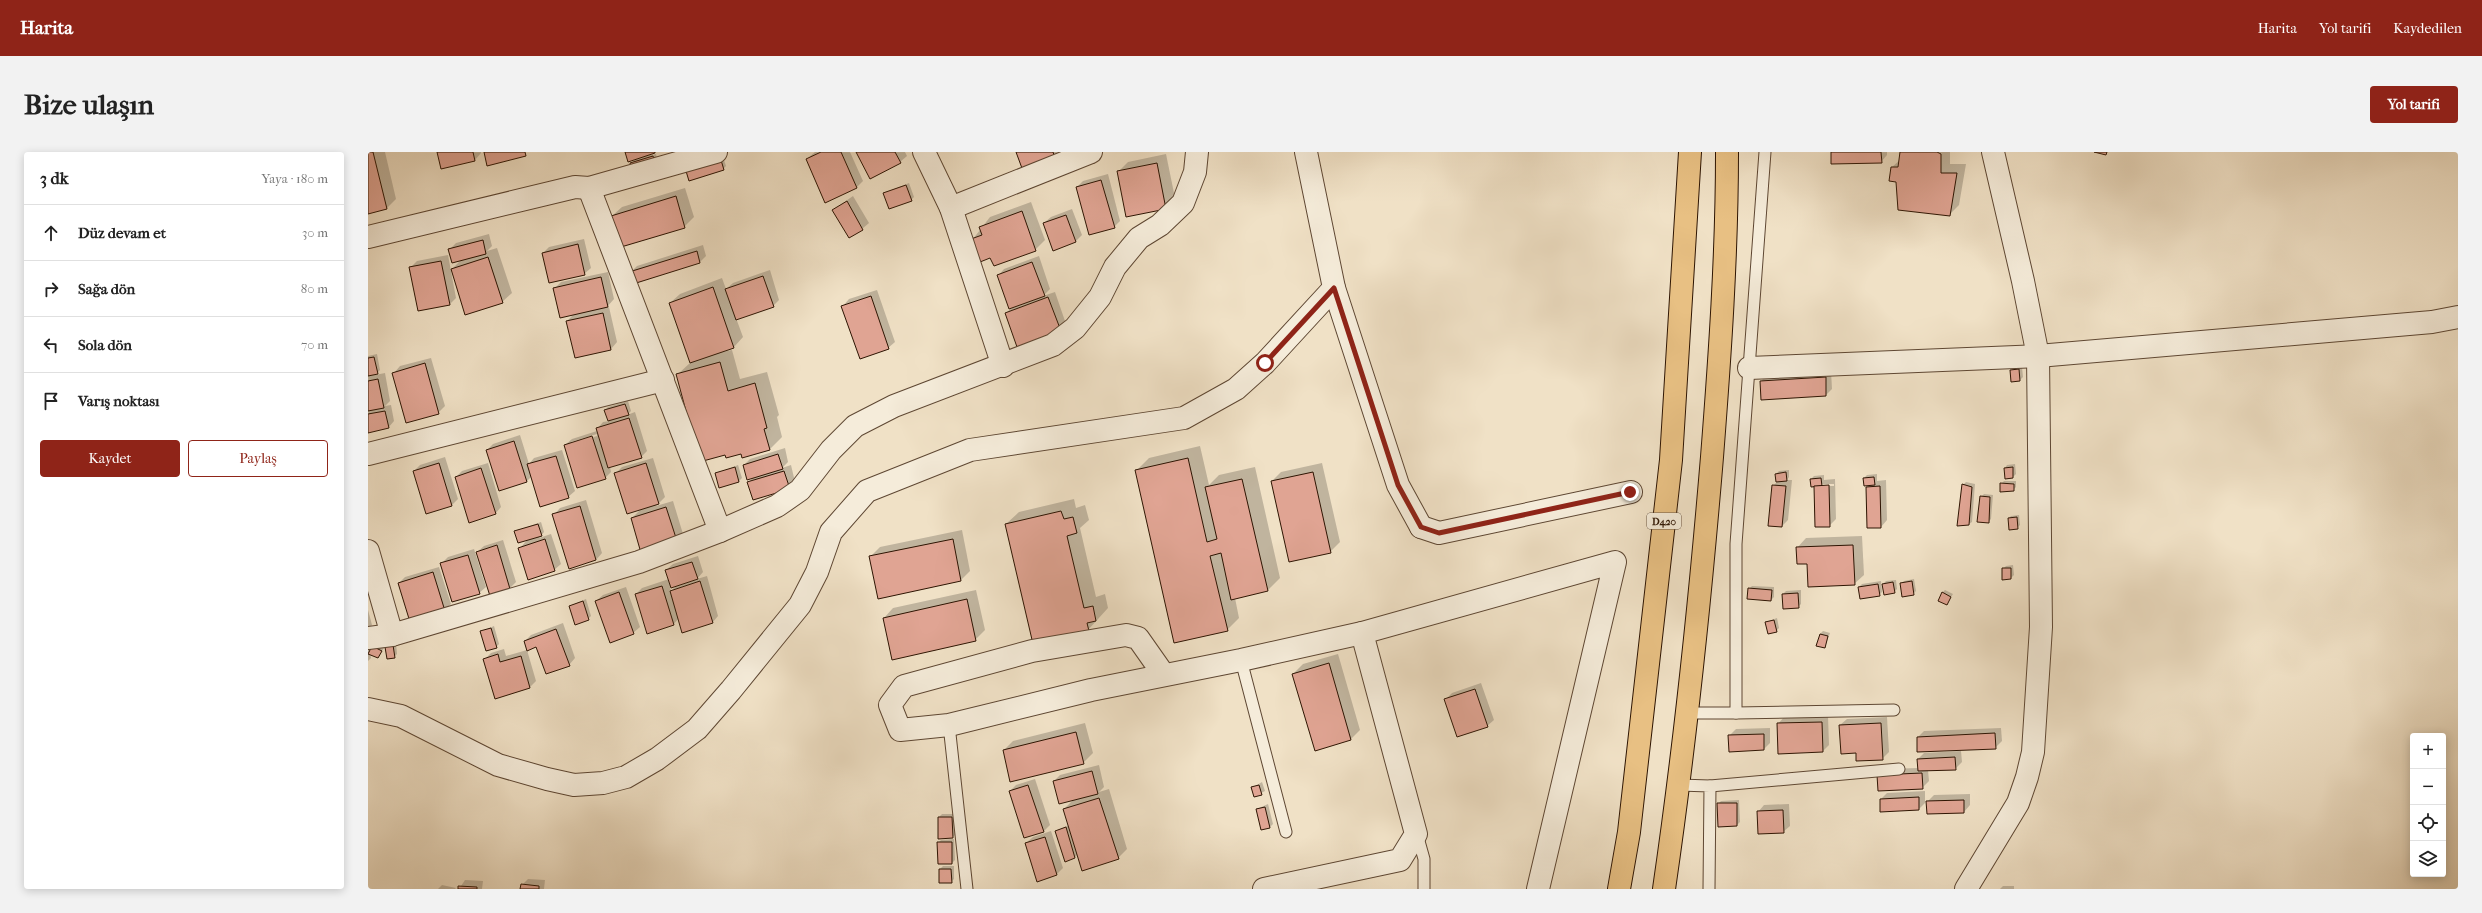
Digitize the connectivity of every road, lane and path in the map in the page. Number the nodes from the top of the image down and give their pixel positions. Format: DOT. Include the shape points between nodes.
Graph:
graph roads {
  1 [pos="716,152"];
  2 [pos="924,152"];
  3 [pos="1091,152"];
  4 [pos="1197,152"];
  5 [pos="1306,152"];
  6 [pos="1690,152"];
  7 [pos="1727,152"];
  8 [pos="1766,152"];
  9 [pos="1993,152"];
  10 [pos="589,188"];
  11 [pos="951,208"];
  12 [pos="368,237"];
  13 [pos="1334,288"];
  14 [pos="2458,317"];
  15 [pos="2038,356"];
  16 [pos="1003,366"];
  17 [pos="1749,368"];
  18 [pos="663,380"];
  19 [pos="368,454"];
  20 [pos="1630,492"];
  21 [pos="720,531"];
  22 [pos="368,550"];
  23 [pos="1362,633"];
  24 [pos="392,635"];
  25 [pos="368,638"];
  26 [pos="1241,660"];
  27 [pos="1164,676"];
  28 [pos="368,709"];
  29 [pos="1894,710"];
  30 [pos="1689,713"];
  31 [pos="1736,713"];
  32 [pos="949,725"];
  33 [pos="1899,769"];
  34 [pos="1679,785"];
  35 [pos="1710,786"];
  36 [pos="1286,832"];
  37 [pos="1416,834"];
  38 [pos="967,889"];
  39 [pos="1264,889"];
  40 [pos="1424,889"];
  41 [pos="1538,889"];
  42 [pos="1619,889"];
  43 [pos="1664,889"];
  44 [pos="1709,889"];
  45 [pos="1966,889"];
  1 -- 10 [label="street"];
  2 -- 11 [label="street"];
  3 -- 11 [label="street"];
  4 -- 16 [label="street" via="1195,172 1184,203 1160,225 1139,238 1115,267 1100,297 1075,328 1053,345"];
  5 -- 13 [label="street"];
  6 -- 42 [label="highway, D420" via="1671,460 1629,832"];
  7 -- 30 [label="highway" via="1717,393"];
  8 -- 17 [label="lane"];
  9 -- 15 [label="street"];
  10 -- 12 [label="street" via="574,187"];
  10 -- 18 [label="street"];
  11 -- 16 [label="street"];
  13 -- 20 [label="street" via="1398,485 1421,527 1439,533"];
  13 -- 28 [label="street" via="1265,363 1236,389 1184,418 970,450 867,491 831,532 817,572 800,605 731,690 697,730 657,759 626,777 574,785 547,779 498,765 401,716"];
  14 -- 15 [label="street" via="2432,322"];
  15 -- 17 [label="street"];
  15 -- 45 [label="street" via="2041,627 2033,752 2028,777 2018,803"];
  16 -- 21 [label="street" via="957,380 901,403 855,426 831,450 800,490 777,506"];
  17 -- 31 [label="lane" via="1736,544"];
  18 -- 19 [label="street"];
  18 -- 21 [label="street"];
  21 -- 24 [label="street" via="639,562"];
  22 -- 24 [label="street"];
  23 -- 26 [label="street"];
  23 -- 37 [label="street"];
  23 -- 41 [label="street" via="1615,562"];
  24 -- 25 [label="street"];
  26 -- 27 [label="street"];
  26 -- 36 [label="lane"];
  27 -- 32 [label="street" via="1090,690"];
  27 -- 32 [label="street" via="1138,638 1126,635 1032,651 904,686 890,705 900,730"];
  29 -- 31 [label="lane"];
  30 -- 31 [label="lane"];
  30 -- 34 [label="highway"];
  32 -- 38 [label="lane"];
  33 -- 35 [label="lane"];
  34 -- 35 [label="lane"];
  34 -- 43 [label="highway"];
  35 -- 44 [label="lane"];
  37 -- 39 [label="street" via="1400,860"];
  37 -- 40 [label="lane" via="1424,859"];
}
